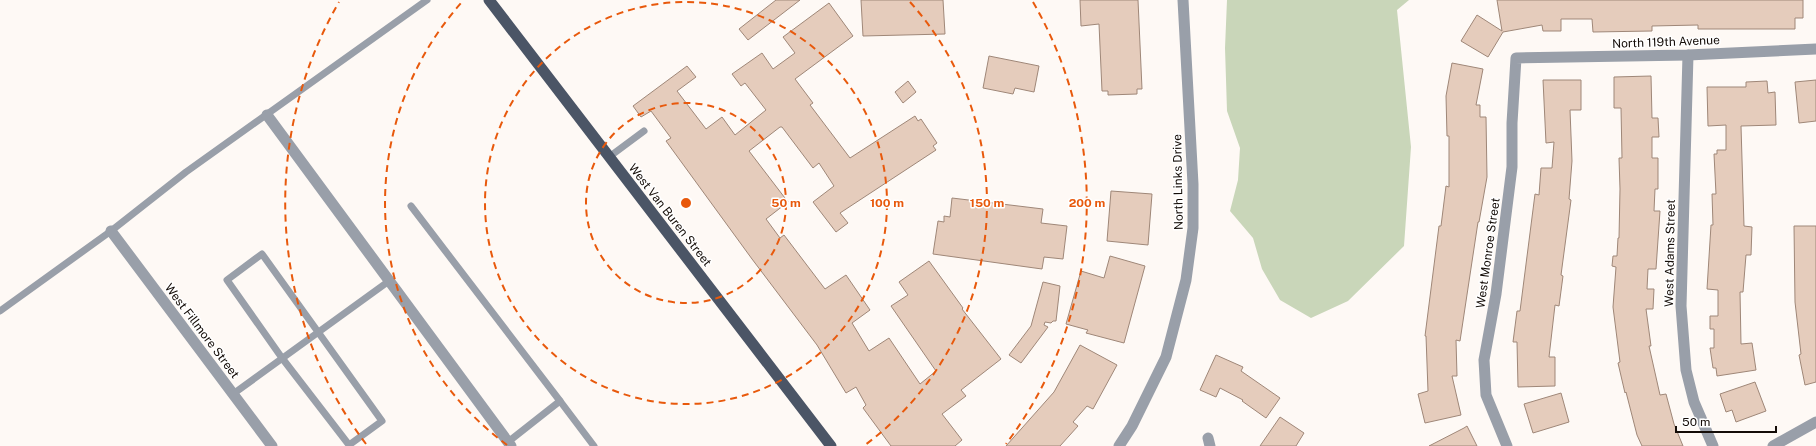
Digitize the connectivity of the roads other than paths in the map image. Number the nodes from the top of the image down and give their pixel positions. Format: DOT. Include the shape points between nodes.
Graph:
graph roads {
  1 [pos="427,0"];
  2 [pos="489,0"];
  3 [pos="1183,0"];
  4 [pos="1816,49"];
  5 [pos="1688,55"];
  6 [pos="1516,58"];
  7 [pos="267,115"];
  8 [pos="644,131"];
  9 [pos="609,157"];
  10 [pos="411,206"];
  11 [pos="111,231"];
  12 [pos="389,281"];
  13 [pos="0,311"];
  14 [pos="318,333"];
  15 [pos="282,358"];
  16 [pos="233,394"];
  17 [pos="560,400"];
  18 [pos="1816,422"];
  19 [pos="508,445"];
  20 [pos="272,446"];
  21 [pos="594,446"];
  22 [pos="831,446"];
  23 [pos="1119,446"];
  24 [pos="1507,446"];
  25 [pos="1713,446"];
  26 [pos="1773,446"];
  1 -- 7 [label="lane"];
  2 -- 9 [label="main road, West Van Buren Street"];
  3 -- 23 [label="street, North Links Drive" via="1193,184 1193,228 1186,280 1166,357 1132,426"];
  4 -- 5 [label="street, North 119th Avenue"];
  5 -- 6 [label="street, North 119th Avenue"];
  5 -- 25 [label="street, West Adams Street" via="1681,306 1686,370 1694,402"];
  6 -- 24 [label="street, West Monroe Street" via="1512,167 1496,294 1484,360 1486,396"];
  7 -- 11 [label="lane" via="186,172"];
  7 -- 12 [label="street"];
  8 -- 9 [label="lane"];
  9 -- 22 [label="main road, West Van Buren Street"];
  10 -- 17 [label="lane"];
  11 -- 13 [label="lane"];
  11 -- 16 [label="street, West Fillmore Street"];
  12 -- 14 [label="lane"];
  12 -- 19 [label="street"];
  14 -- 15 [label="lane"];
  14 -- 15 [label="lane" via="262,254 227,280"];
  14 -- 15 [label="lane" via="382,421 349,445"];
  15 -- 16 [label="lane"];
  16 -- 20 [label="street, West Fillmore Street"];
  17 -- 19 [label="lane"];
  17 -- 21 [label="lane"];
  18 -- 26 [label="street"];
}
